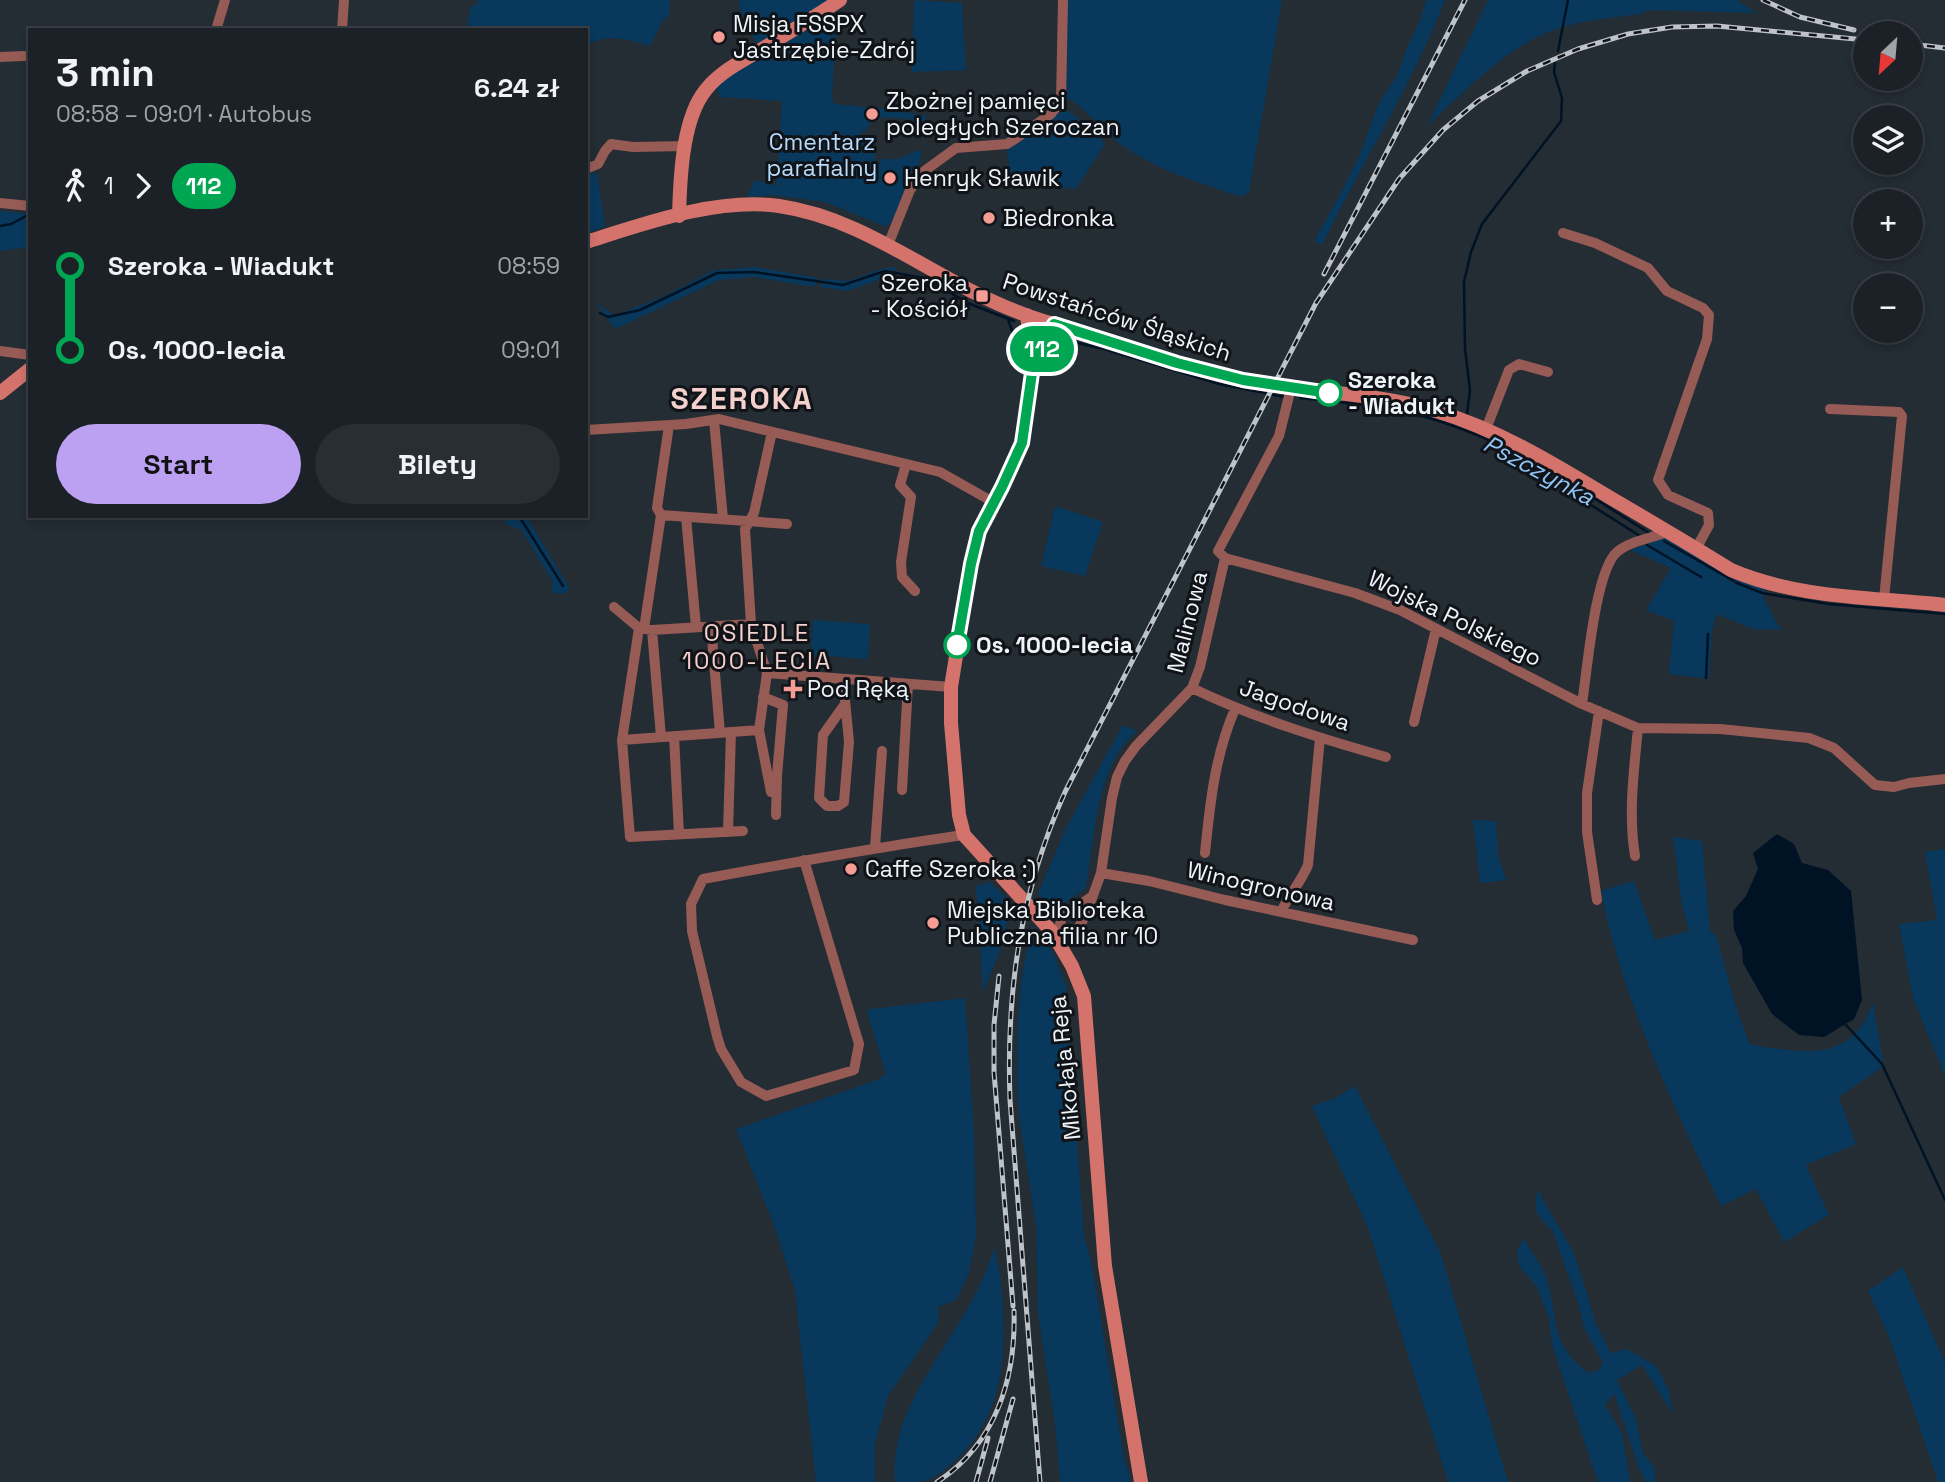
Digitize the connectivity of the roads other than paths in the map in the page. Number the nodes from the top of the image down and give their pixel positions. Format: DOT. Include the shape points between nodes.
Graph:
graph roads {
  1 [pos="225,0"];
  2 [pos="344,0"];
  3 [pos="840,0"];
  4 [pos="1063,0"];
  5 [pos="217,28"];
  6 [pos="342,28"];
  7 [pos="24,56"];
  8 [pos="0,57"];
  9 [pos="686,146"];
  10 [pos="588,168"];
  11 [pos="0,203"];
  12 [pos="28,206"];
  13 [pos="679,216"];
  14 [pos="1563,233"];
  15 [pos="588,241"];
  16 [pos="888,245"];
  17 [pos="1027,315"];
  18 [pos="1054,324"];
  19 [pos="0,351"];
  20 [pos="28,355"];
  21 [pos="1033,366"];
  22 [pos="28,371"];
  23 [pos="1548,372"];
  24 [pos="1291,388"];
  25 [pos="0,393"];
  26 [pos="1830,409"];
  27 [pos="713,420"];
  28 [pos="669,425"];
  29 [pos="1486,429"];
  30 [pos="588,430"];
  31 [pos="772,432"];
  32 [pos="906,464"];
  33 [pos="993,502"];
  34 [pos="662,515"];
  35 [pos="686,517"];
  36 [pos="723,519"];
  37 [pos="750,522"];
  38 [pos="787,524"];
  39 [pos="1667,532"];
  40 [pos="1696,549"];
  41 [pos="1225,558"];
  42 [pos="915,592"];
  43 [pos="1884,599"];
  44 [pos="1945,605"];
  45 [pos="614,607"];
  46 [pos="751,624"];
  47 [pos="711,626"];
  48 [pos="696,627"];
  49 [pos="645,629"];
  50 [pos="1436,629"];
  51 [pos="766,673"];
  52 [pos="843,679"];
  53 [pos="908,684"];
  54 [pos="951,687"];
  55 [pos="1192,688"];
  56 [pos="764,697"];
  57 [pos="845,704"];
  58 [pos="1582,704"];
  59 [pos="1234,709"];
  60 [pos="1600,711"];
  61 [pos="1413,722"];
  62 [pos="1638,728"];
  63 [pos="759,730"];
  64 [pos="726,732"];
  65 [pos="674,736"];
  66 [pos="660,737"];
  67 [pos="1320,738"];
  68 [pos="622,740"];
  69 [pos="882,751"];
  70 [pos="1386,757"];
  71 [pos="1945,779"];
  72 [pos="902,790"];
  73 [pos="743,831"];
  74 [pos="728,832"];
  75 [pos="679,834"];
  76 [pos="964,835"];
  77 [pos="875,847"];
  78 [pos="1205,853"];
  79 [pos="1635,856"];
  80 [pos="804,860"];
  81 [pos="1101,873"];
  82 [pos="1091,897"];
  83 [pos="1597,900"];
  84 [pos="1281,912"];
  85 [pos="1062,917"];
  86 [pos="1041,918"];
  87 [pos="1074,935"];
  88 [pos="1056,939"];
  89 [pos="1413,940"];
  90 [pos="1072,966"];
  91 [pos="1142,1482"];
  1 -- 5 [label="street"];
  2 -- 6 [label="street"];
  3 -- 9 [label="street" via="714,81 698,102"];
  4 -- 16 [label="street" via="1061,101 1051,114 1007,144 956,148 923,172 910,190"];
  7 -- 8 [label="street"];
  9 -- 10 [label="street" via="611,144 598,164"];
  9 -- 13 [label="street"];
  11 -- 12 [label="street"];
  13 -- 15 [label="street, Powstańców Śląskich"];
  13 -- 16 [label="street, Powstańców Śląskich" via="730,206 776,205 837,222"];
  14 -- 40 [label="street" via="1648,268 1667,291 1709,315 1707,339 1658,480 1668,495 1708,513 1709,525"];
  16 -- 17 [label="street, Powstańców Śląskich" via="967,290"];
  17 -- 18 [label="street, Powstańców Śląskich"];
  17 -- 21 [label="street"];
  18 -- 21 [label="street"];
  18 -- 24 [label="street, Powstańców Śląskich" via="1177,363"];
  19 -- 20 [label="street"];
  21 -- 33 [label="street" via="1022,443"];
  22 -- 25 [label="street"];
  23 -- 29 [label="street" via="1519,364 1509,370"];
  24 -- 29 [label="street, Powstańców Śląskich" via="1391,400"];
  24 -- 41 [label="street, Malinowa" via="1279,436 1218,551"];
  26 -- 43 [label="street" via="1899,412 1902,416"];
  27 -- 28 [label="street"];
  27 -- 31 [label="street"];
  27 -- 36 [label="street"];
  28 -- 30 [label="street"];
  28 -- 34 [label="street" via="657,508"];
  29 -- 39 [label="street, Powstańców Śląskich" via="1518,443"];
  31 -- 32 [label="street"];
  31 -- 37 [label="street"];
  32 -- 33 [label="street" via="940,472"];
  32 -- 42 [label="street" via="900,485 911,497 902,577"];
  33 -- 54 [label="street" via="971,564"];
  34 -- 35 [label="street"];
  34 -- 49 [label="street"];
  35 -- 36 [label="street"];
  35 -- 48 [label="street"];
  36 -- 37 [label="street"];
  37 -- 38 [label="street"];
  37 -- 46 [label="street" via="745,529"];
  39 -- 40 [label="street, Powstańców Śląskich"];
  39 -- 58 [label="street" via="1628,545 1610,561 1602,581"];
  40 -- 43 [label="street, Powstańców Śląskich" via="1731,570 1783,588"];
  41 -- 50 [label="street, Wojska Polskiego" via="1355,593"];
  41 -- 55 [label="street, Malinowa"];
  43 -- 44 [label="street, Powstańców Śląskich"];
  45 -- 49 [label="street"];
  46 -- 47 [label="street"];
  46 -- 51 [label="street"];
  47 -- 48 [label="street"];
  47 -- 64 [label="street"];
  48 -- 49 [label="street"];
  49 -- 66 [label="street"];
  49 -- 68 [label="street"];
  50 -- 58 [label="street, Wojska Polskiego"];
  50 -- 61 [label="street"];
  51 -- 52 [label="street"];
  51 -- 56 [label="street"];
  52 -- 53 [label="street"];
  52 -- 57 [label="street"];
  53 -- 54 [label="street"];
  53 -- 72 [label="street"];
  54 -- 76 [label="street"];
  55 -- 59 [label="street, Jagodowa"];
  55 -- 81 [label="street, Malinowa" via="1122,766 1112,797"];
  56 -- 63 [label="street"];
  56 -- 63 [label="street" via="783,705 776,815"];
  57 -- 57 [label="street" via="849,742 844,803 827,806 819,799 818,789 823,735"];
  58 -- 60 [label="street, Wojska Polskiego"];
  59 -- 67 [label="street, Jagodowa"];
  59 -- 78 [label="street" via="1214,771"];
  60 -- 62 [label="street, Wojska Polskiego"];
  60 -- 83 [label="street" via="1587,793 1587,832"];
  62 -- 71 [label="street, Wojska Polskiego" via="1720,729 1809,738 1834,748 1875,785 1894,787"];
  62 -- 79 [label="street" via="1632,794"];
  63 -- 64 [label="street"];
  64 -- 65 [label="street"];
  64 -- 74 [label="street"];
  65 -- 66 [label="street"];
  65 -- 75 [label="street"];
  66 -- 68 [label="street"];
  67 -- 70 [label="street, Jagodowa"];
  67 -- 84 [label="street" via="1308,865"];
  68 -- 75 [label="street" via="630,836"];
  69 -- 77 [label="street"];
  73 -- 74 [label="street"];
  74 -- 75 [label="street"];
  76 -- 77 [label="street"];
  76 -- 86 [label="street, Mikołaja Reja"];
  77 -- 80 [label="street"];
  80 -- 80 [label="street" via="703,880 691,904 692,931 721,1049 741,1082 766,1096 854,1070 859,1044"];
  81 -- 82 [label="street, Malinowa"];
  81 -- 84 [label="street, Winogronowa"];
  82 -- 85 [label="street"];
  82 -- 87 [label="street, Malinowa"];
  84 -- 89 [label="street, Winogronowa"];
  85 -- 86 [label="street"];
  85 -- 88 [label="street"];
  86 -- 88 [label="street, Mikołaja Reja"];
  87 -- 88 [label="street"];
  87 -- 90 [label="street"];
  88 -- 90 [label="street, Mikołaja Reja"];
  90 -- 91 [label="street, Mikołaja Reja" via="1085,1010 1105,1266"];
}
